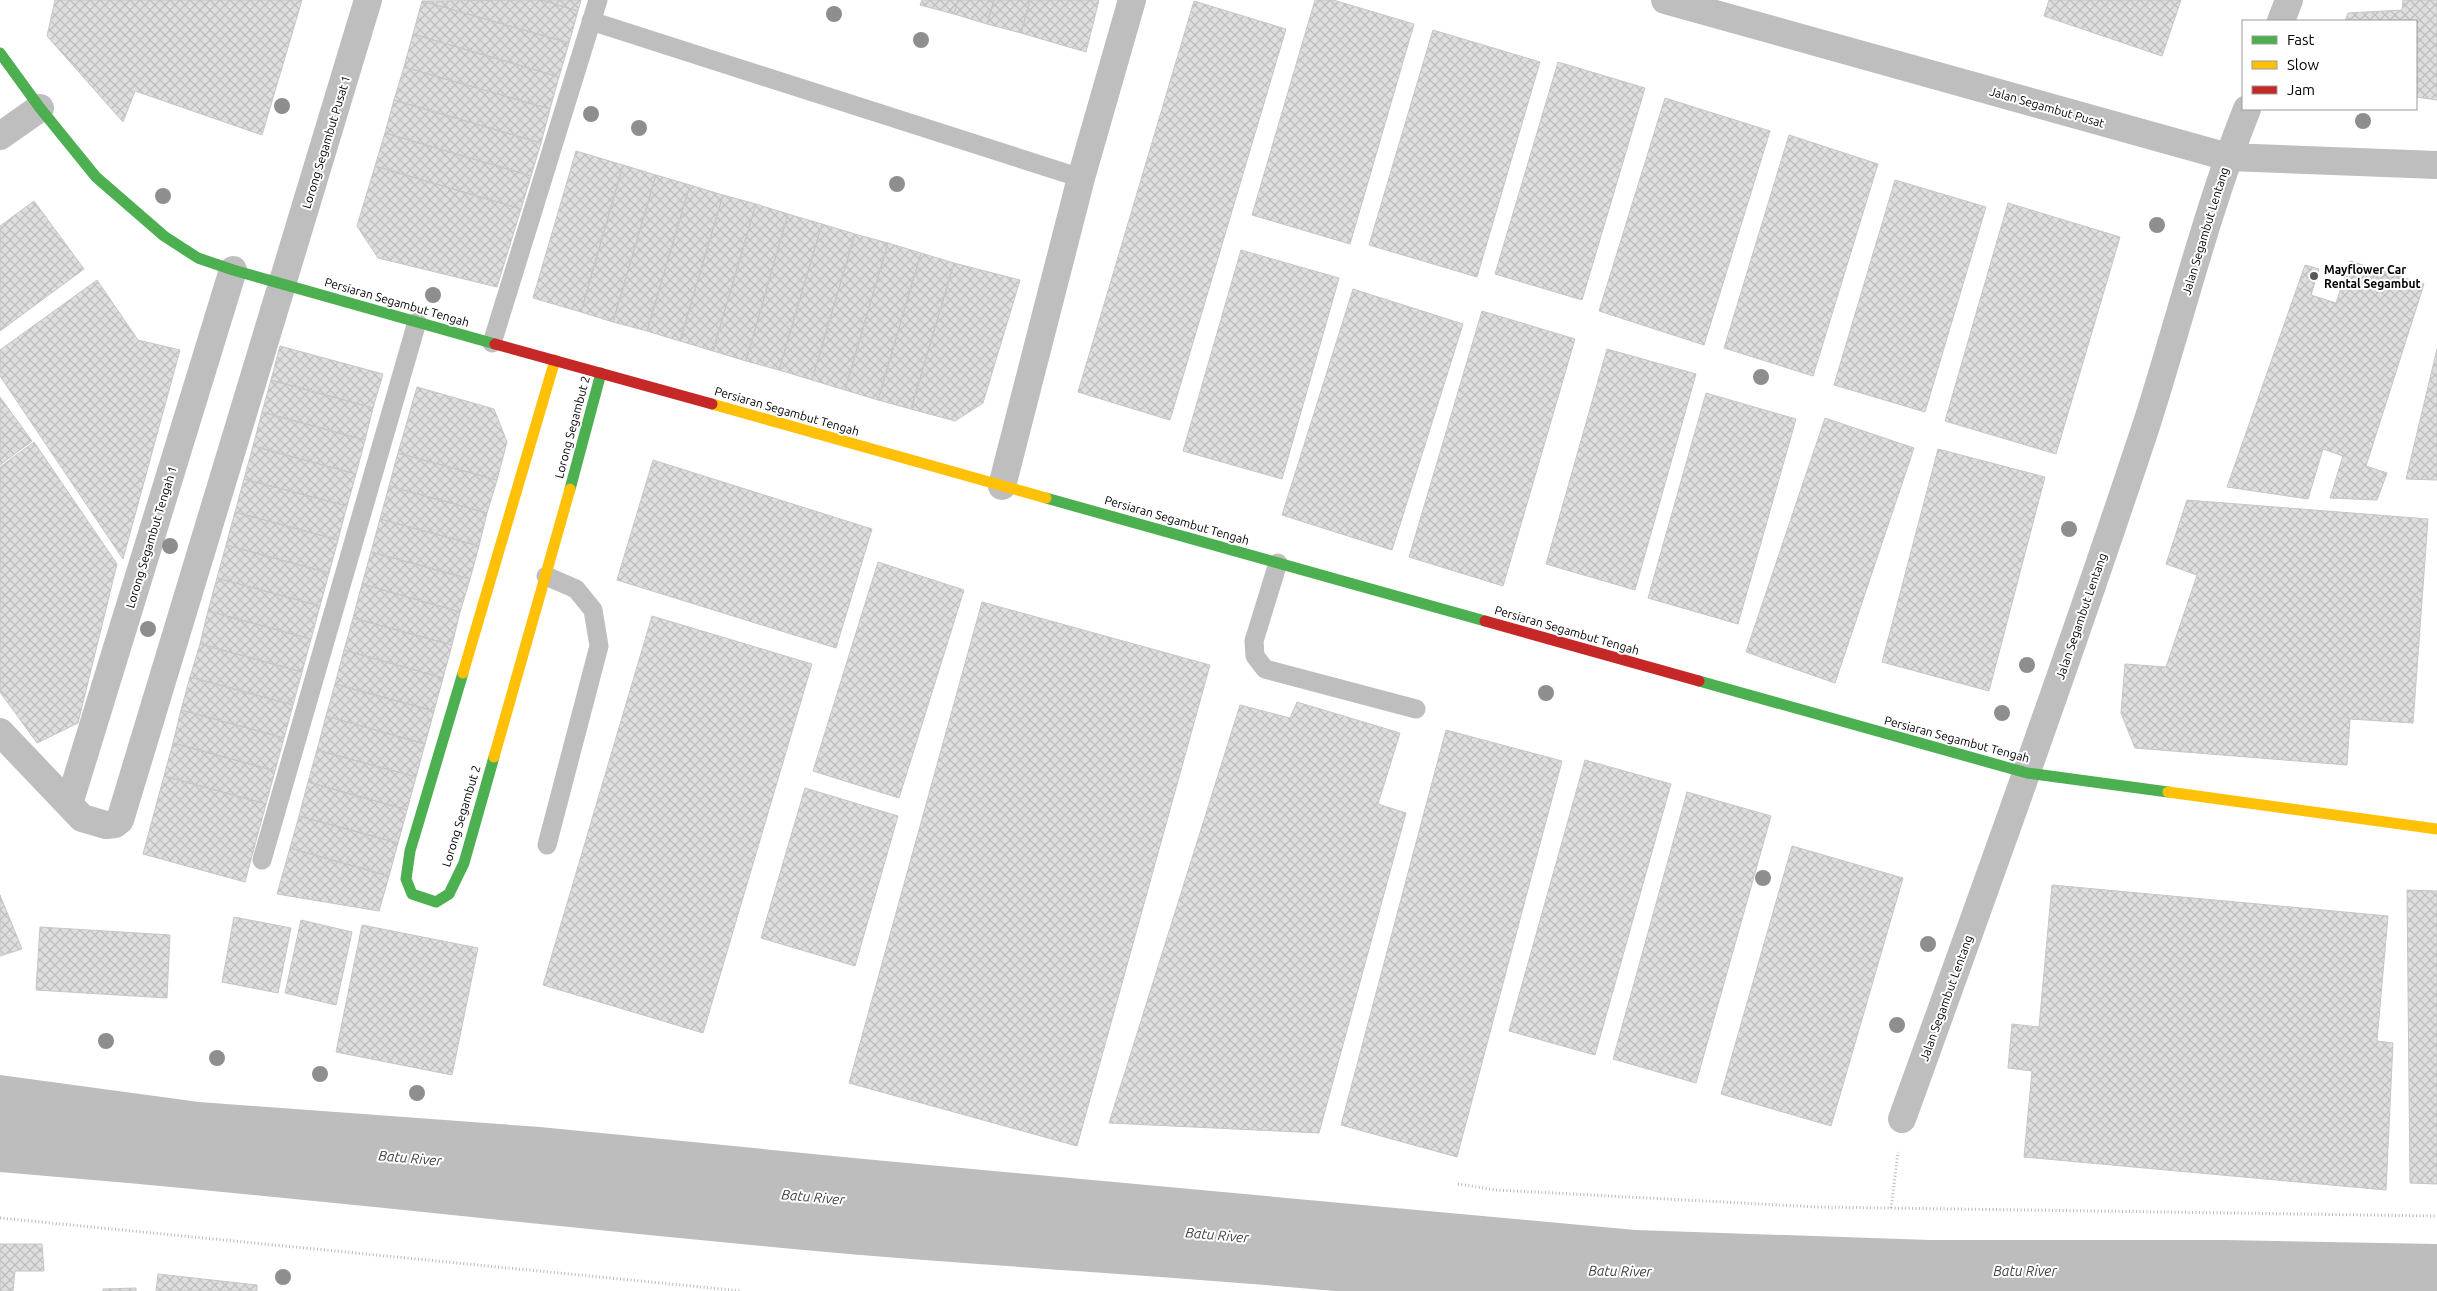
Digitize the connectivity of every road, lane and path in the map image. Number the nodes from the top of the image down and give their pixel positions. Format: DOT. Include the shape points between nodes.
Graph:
graph roads {
  1 [pos="368,0"];
  2 [pos="598,0"];
  3 [pos="1132,0"];
  4 [pos="1664,0"];
  5 [pos="2289,0"];
  6 [pos="2281,20"];
  7 [pos="592,21"];
  8 [pos="0,53"];
  9 [pos="40,108"];
  10 [pos="2246,110"];
  11 [pos="0,136"];
  12 [pos="2228,157"];
  13 [pos="2437,165"];
  14 [pos="1081,178"];
  15 [pos="233,270"];
  16 [pos="284,284"];
  17 [pos="417,322"];
  18 [pos="492,342"];
  19 [pos="555,360"];
  20 [pos="601,373"];
  21 [pos="1002,486"];
  22 [pos="1278,563"];
  23 [pos="546,576"];
  24 [pos="1416,709"];
  25 [pos="0,732"];
  26 [pos="2028,773"];
  27 [pos="69,804"];
  28 [pos="2437,829"];
  29 [pos="547,845"];
  30 [pos="262,860"];
  31 [pos="1902,1119"];
  32 [pos="1458,1184"];
  33 [pos="1891,1208"];
  34 [pos="2437,1216"];
  35 [pos="0,1218"];
  36 [pos="742,1291"];
  1 -- 16 [label="street, Lorong Segambut Pusat 1"];
  2 -- 7 [label="lane"];
  3 -- 14 [label="street"];
  4 -- 12 [label="street, Jalan Segambut Pusat"];
  5 -- 6 [label="street"];
  7 -- 14 [label="lane"];
  7 -- 18 [label="lane"];
  8 -- 9 [label="street, Persiaran Segambut Tengah"];
  9 -- 11 [label="street"];
  9 -- 15 [label="street, Persiaran Segambut Tengah" via="96,177 164,236 198,258"];
  10 -- 12 [label="street, Jalan Segambut Lentang"];
  12 -- 13 [label="street, Jalan Segambut Pusat"];
  12 -- 26 [label="street, Jalan Segambut Lentang" via="2146,424"];
  14 -- 21 [label="street"];
  15 -- 16 [label="street, Persiaran Segambut Tengah"];
  15 -- 27 [label="street, Lorong Segambut Tengah 1"];
  16 -- 17 [label="street, Persiaran Segambut Tengah"];
  16 -- 27 [label="street, Lorong Segambut Pusat 1" via="120,820 106,825 82,818"];
  17 -- 18 [label="street, Persiaran Segambut Tengah"];
  17 -- 30 [label="lane"];
  18 -- 19 [label="street, Persiaran Segambut Tengah"];
  19 -- 20 [label="street, Persiaran Segambut Tengah"];
  19 -- 23 [label="street, Lorong Segambut 2" via="410,851 406,879 412,894 436,902 449,894 464,863"];
  20 -- 21 [label="street, Persiaran Segambut Tengah"];
  20 -- 23 [label="street, Lorong Segambut 2"];
  21 -- 22 [label="street, Persiaran Segambut Tengah"];
  22 -- 24 [label="lane" via="1254,641 1256,656 1265,669"];
  22 -- 26 [label="street, Persiaran Segambut Tengah"];
  23 -- 29 [label="lane" via="576,590 593,610 599,646"];
  25 -- 27 [label="street"];
  26 -- 28 [label="street, Persiaran Segambut Tengah"];
  26 -- 31 [label="street, Jalan Segambut Lentang"];
  31 -- 33 [label="path"];
  32 -- 33 [label="path" via="1496,1190"];
  33 -- 34 [label="path"];
  35 -- 36 [label="path"];
}
